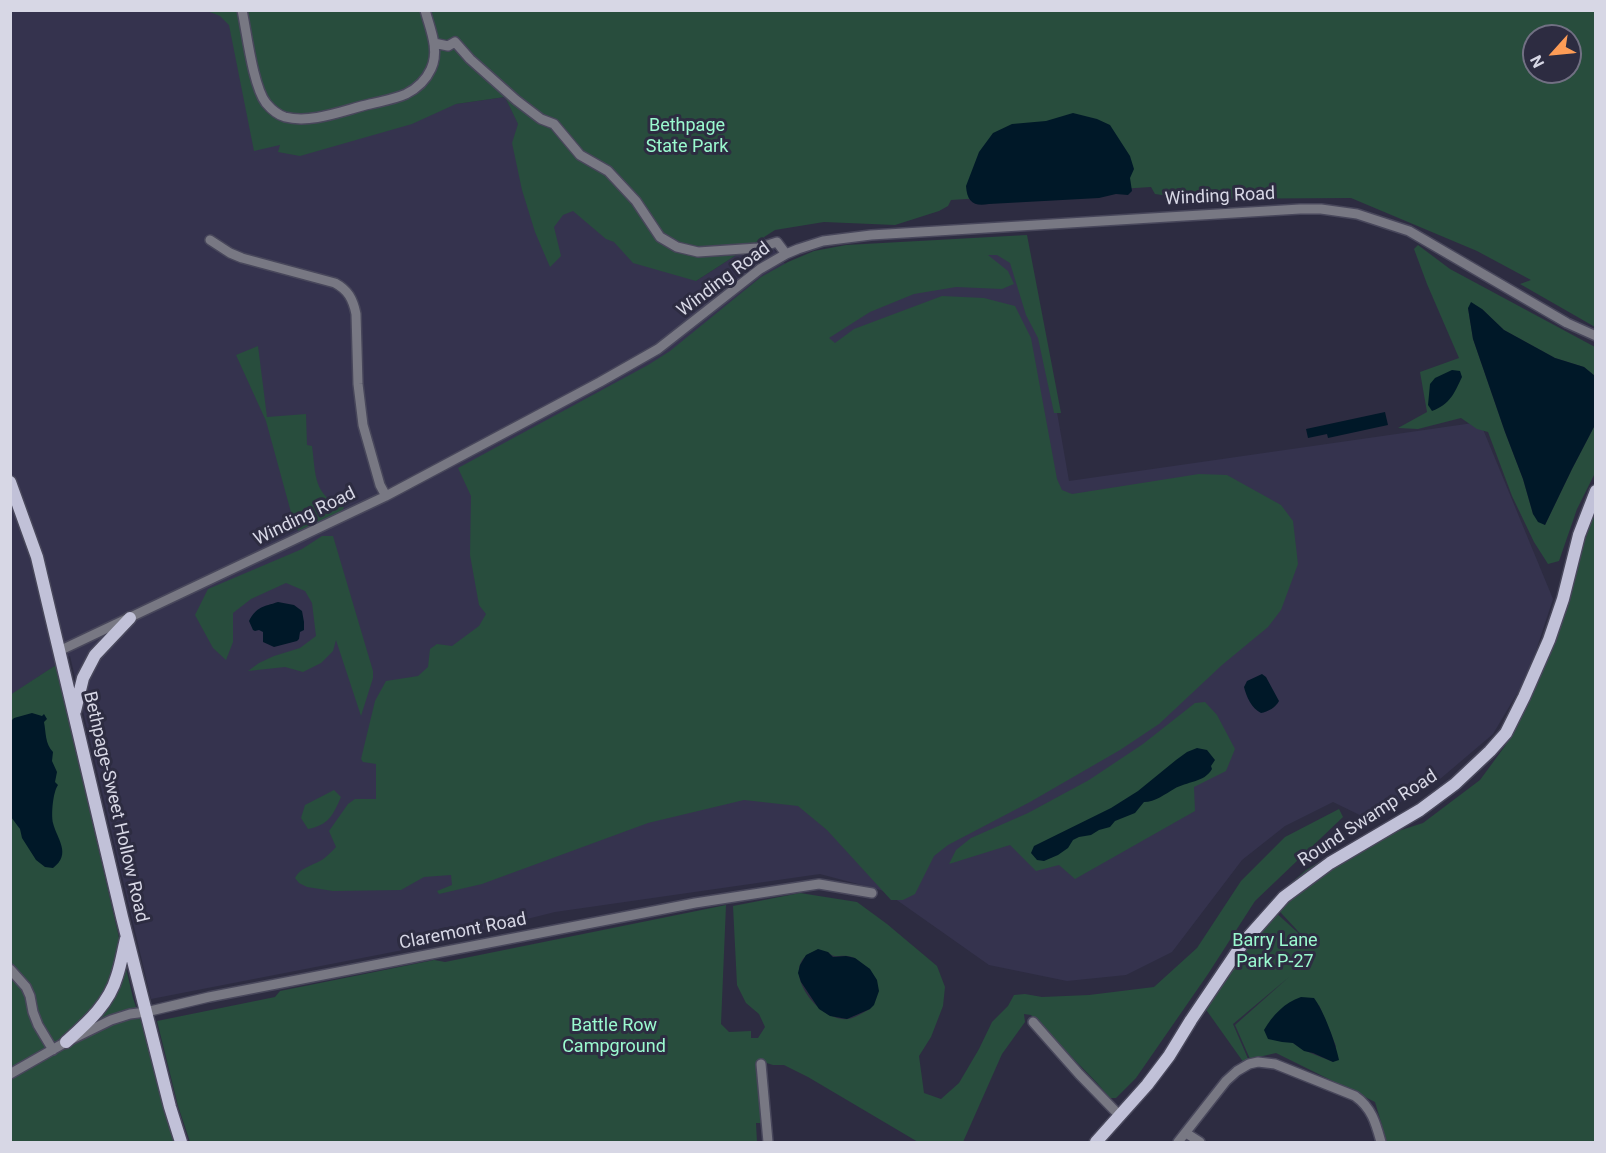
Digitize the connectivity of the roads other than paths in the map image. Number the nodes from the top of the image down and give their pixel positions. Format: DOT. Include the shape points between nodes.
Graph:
graph roads {
  1 [pos="242,10"];
  2 [pos="425,10"];
  3 [pos="434,43"];
  4 [pos="210,240"];
  5 [pos="786,254"];
  6 [pos="1596,336"];
  7 [pos="10,482"];
  8 [pos="1596,491"];
  9 [pos="386,496"];
  10 [pos="130,618"];
  11 [pos="59,651"];
  12 [pos="74,715"];
  13 [pos="872,893"];
  14 [pos="127,935"];
  15 [pos="10,969"];
  16 [pos="146,1012"];
  17 [pos="1033,1022"];
  18 [pos="66,1042"];
  19 [pos="53,1050"];
  20 [pos="761,1064"];
  21 [pos="10,1074"];
  22 [pos="1120,1116"];
  23 [pos="1185,1133"];
  24 [pos="181,1143"];
  25 [pos="768,1143"];
  26 [pos="1096,1143"];
  27 [pos="1178,1143"];
  28 [pos="1200,1143"];
  29 [pos="1381,1143"];
  1 -- 3 [label="street" via="260,93 283,116 324,116 405,94 426,78 435,56"];
  2 -- 3 [label="street"];
  3 -- 5 [label="street" via="448,46 455,42 516,100 554,124 580,155 608,171 636,201 660,237 698,252 758,248 777,242"];
  4 -- 9 [label="street" via="242,258 334,283 350,296 356,314 363,425"];
  5 -- 6 [label="street, Winding Road" via="823,241 882,234 1300,209 1344,212 1409,231"];
  5 -- 9 [label="street, Winding Road" via="760,269 658,349"];
  7 -- 11 [label="main road, Bethpage-Sweet Hollow Road" via="37,558"];
  8 -- 22 [label="main road, Round Swamp Road" via="1549,640 1506,732 1455,784 1420,810 1330,863 1284,897 1243,943 1169,1056"];
  9 -- 10 [label="street, Winding Road"];
  10 -- 11 [label="street, Winding Road"];
  10 -- 12 [label="main road" via="95,655 83,678"];
  11 -- 12 [label="main road, Bethpage-Sweet Hollow Road"];
  12 -- 14 [label="main road, Bethpage-Sweet Hollow Road"];
  13 -- 16 [label="street, Claremont Road" via="819,884 695,903"];
  14 -- 16 [label="main road, Bethpage-Sweet Hollow Road"];
  14 -- 18 [label="main road" via="117,978 108,997"];
  15 -- 19 [label="street" via="26,987 38,1025"];
  16 -- 18 [label="street, Claremont Road" via="111,1020"];
  16 -- 24 [label="main road, Bethpage-Sweet Hollow Road"];
  17 -- 22 [label="street"];
  18 -- 19 [label="street"];
  19 -- 21 [label="street"];
  20 -- 25 [label="street"];
  22 -- 26 [label="main road, Round Swamp Road"];
  23 -- 27 [label="street"];
  23 -- 28 [label="street"];
  23 -- 29 [label="street" via="1226,1081 1258,1062 1275,1064 1363,1101 1370,1109"];
}
